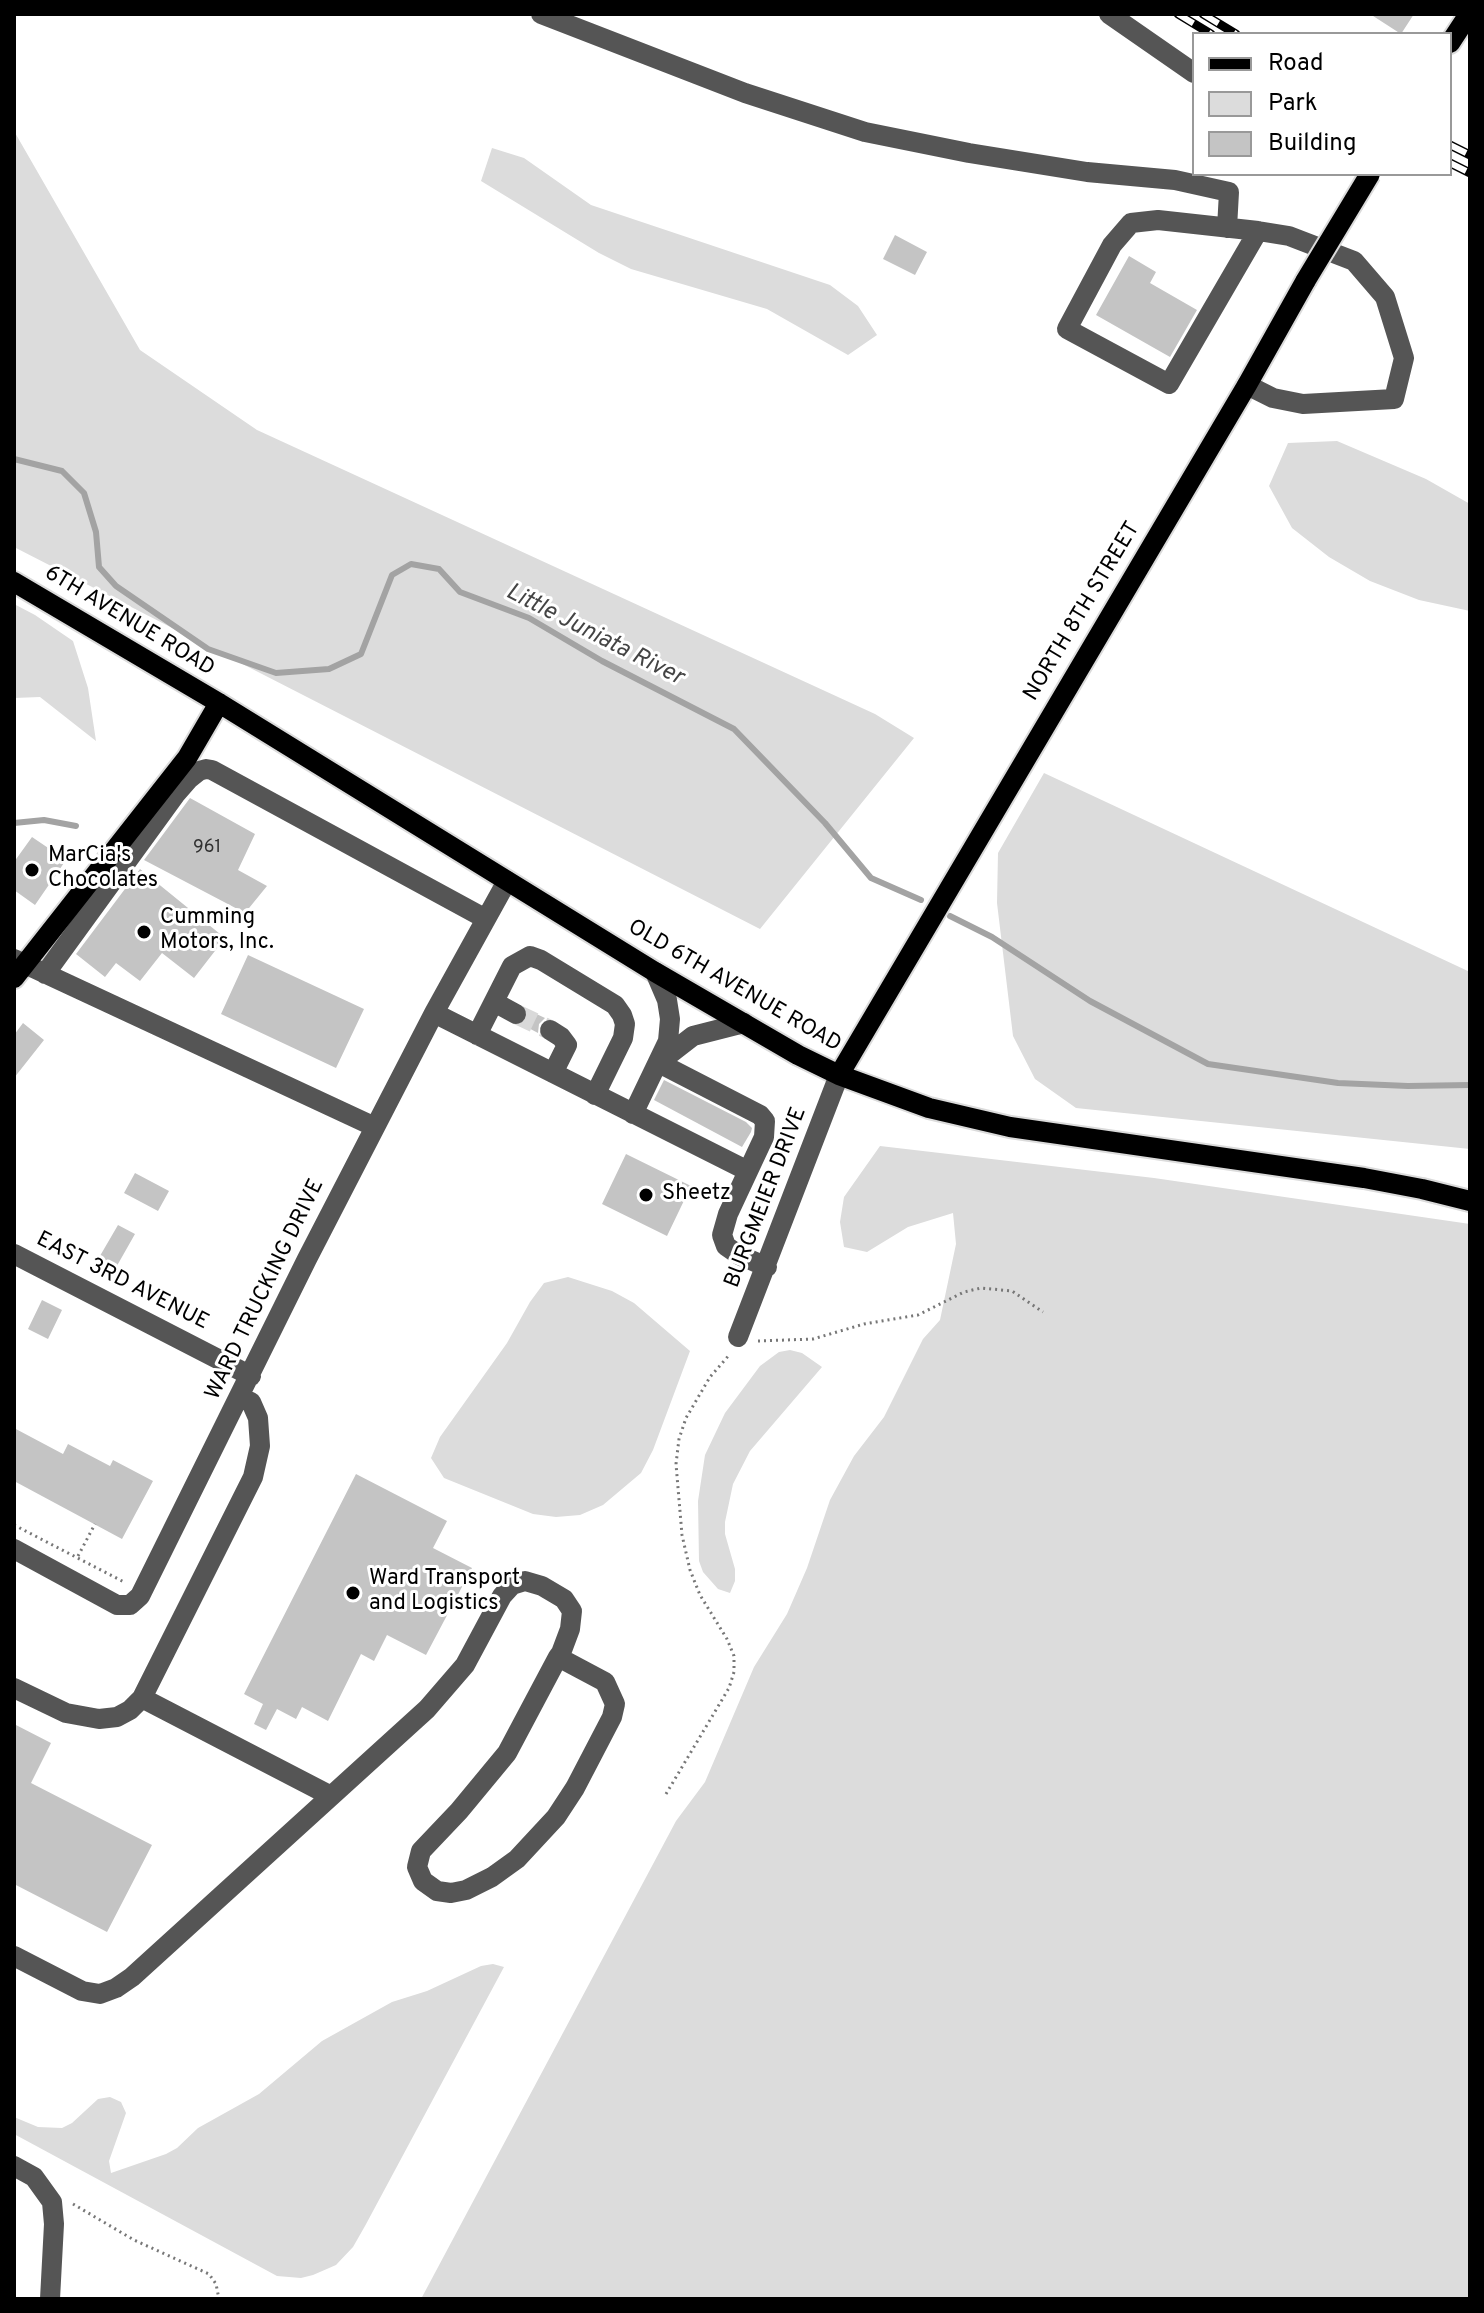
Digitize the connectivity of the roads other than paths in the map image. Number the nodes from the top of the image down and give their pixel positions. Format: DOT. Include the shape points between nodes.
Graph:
graph roads {
  1 [pos="541,14"];
  2 [pos="1109,14"];
  3 [pos="1469,14"];
  4 [pos="1452,40"];
  5 [pos="1192,72"];
  6 [pos="1369,176"];
  7 [pos="1232,183"];
  8 [pos="1227,228"];
  9 [pos="1258,231"];
  10 [pos="1247,385"];
  11 [pos="14,582"];
  12 [pos="219,703"];
  13 [pos="507,881"];
  14 [pos="486,919"];
  15 [pos="17,967"];
  16 [pos="655,972"];
  17 [pos="45,974"];
  18 [pos="494,1002"];
  19 [pos="434,1013"];
  20 [pos="516,1014"];
  21 [pos="744,1023"];
  22 [pos="550,1030"];
  23 [pos="477,1035"];
  24 [pos="659,1063"];
  25 [pos="553,1073"];
  26 [pos="839,1075"];
  27 [pos="595,1095"];
  28 [pos="633,1114"];
  29 [pos="375,1127"];
  30 [pos="748,1171"];
  31 [pos="1470,1201"];
  32 [pos="14,1254"];
  33 [pos="767,1267"];
  34 [pos="738,1337"];
  35 [pos="251,1376"];
  36 [pos="240,1397"];
  37 [pos="14,1549"];
  38 [pos="558,1657"];
  39 [pos="14,1688"];
  40 [pos="142,1698"];
  41 [pos="331,1796"];
  42 [pos="14,1956"];
  43 [pos="14,2166"];
  44 [pos="50,2299"];
  1 -- 7 [label="street" via="745,93 865,132 1087,172"];
  2 -- 5 [label="street"];
  3 -- 4 [label="main road"];
  6 -- 10 [label="main road, NORTH 8TH STREET, bridge"];
  7 -- 8 [label="street"];
  8 -- 9 [label="street"];
  8 -- 9 [label="street" via="1158,220 1131,223 1112,245 1067,329 1169,384"];
  9 -- 10 [label="street" via="1289,236 1354,261 1385,297 1404,358 1394,399 1303,404"];
  10 -- 26 [label="main road, NORTH 8TH STREET"];
  11 -- 12 [label="main road, 6TH AVENUE ROAD"];
  12 -- 13 [label="main road, OLD 6TH AVENUE ROAD"];
  12 -- 15 [label="main road" via="187,758"];
  13 -- 14 [label="street, WARD TRUCKING DRIVE"];
  13 -- 16 [label="main road, OLD 6TH AVENUE ROAD"];
  14 -- 17 [label="street" via="206,769 175,795"];
  14 -- 19 [label="street, WARD TRUCKING DRIVE"];
  15 -- 17 [label="street"];
  16 -- 21 [label="main road, OLD 6TH AVENUE ROAD"];
  16 -- 24 [label="street" via="670,1019"];
  17 -- 29 [label="street"];
  18 -- 20 [label="street"];
  18 -- 23 [label="street"];
  18 -- 27 [label="street" via="512,966 530,956 615,1005 625,1024 623,1038"];
  19 -- 23 [label="street"];
  19 -- 29 [label="street, WARD TRUCKING DRIVE"];
  21 -- 24 [label="street" via="693,1036"];
  21 -- 26 [label="main road, OLD 6TH AVENUE ROAD"];
  22 -- 25 [label="street" via="567,1045"];
  23 -- 25 [label="street"];
  24 -- 28 [label="street"];
  24 -- 30 [label="street" via="765,1121 764,1137"];
  25 -- 27 [label="street"];
  26 -- 31 [label="main road, OLD 6TH AVENUE ROAD" via="929,1108 1010,1127 1364,1178"];
  26 -- 33 [label="street, BURGMEIER DRIVE"];
  27 -- 28 [label="street"];
  28 -- 30 [label="street"];
  29 -- 35 [label="street, WARD TRUCKING DRIVE"];
  30 -- 33 [label="street" via="722,1235 726,1246"];
  32 -- 35 [label="street, EAST 3RD AVENUE"];
  33 -- 34 [label="street, BURGMEIER DRIVE"];
  35 -- 36 [label="street, WARD TRUCKING DRIVE"];
  36 -- 37 [label="street, WARD TRUCKING DRIVE" via="143,1592 130,1605 117,1605"];
  36 -- 40 [label="street" via="251,1402 258,1418 260,1446 253,1477"];
  38 -- 38 [label="street" via="507,1753 421,1851 417,1867 423,1881 437,1891 466,1890 517,1859 556,1817 612,1717 615,1704 605,1682"];
  38 -- 41 [label="street" via="572,1611 564,1599 542,1586 525,1581 512,1585 445,1691"];
  39 -- 40 [label="street" via="66,1713 99,1719 117,1717"];
  40 -- 41 [label="street"];
  41 -- 42 [label="street" via="116,1988 100,1994 82,1991"];
  43 -- 44 [label="street" via="34,2177 52,2202"];
}
